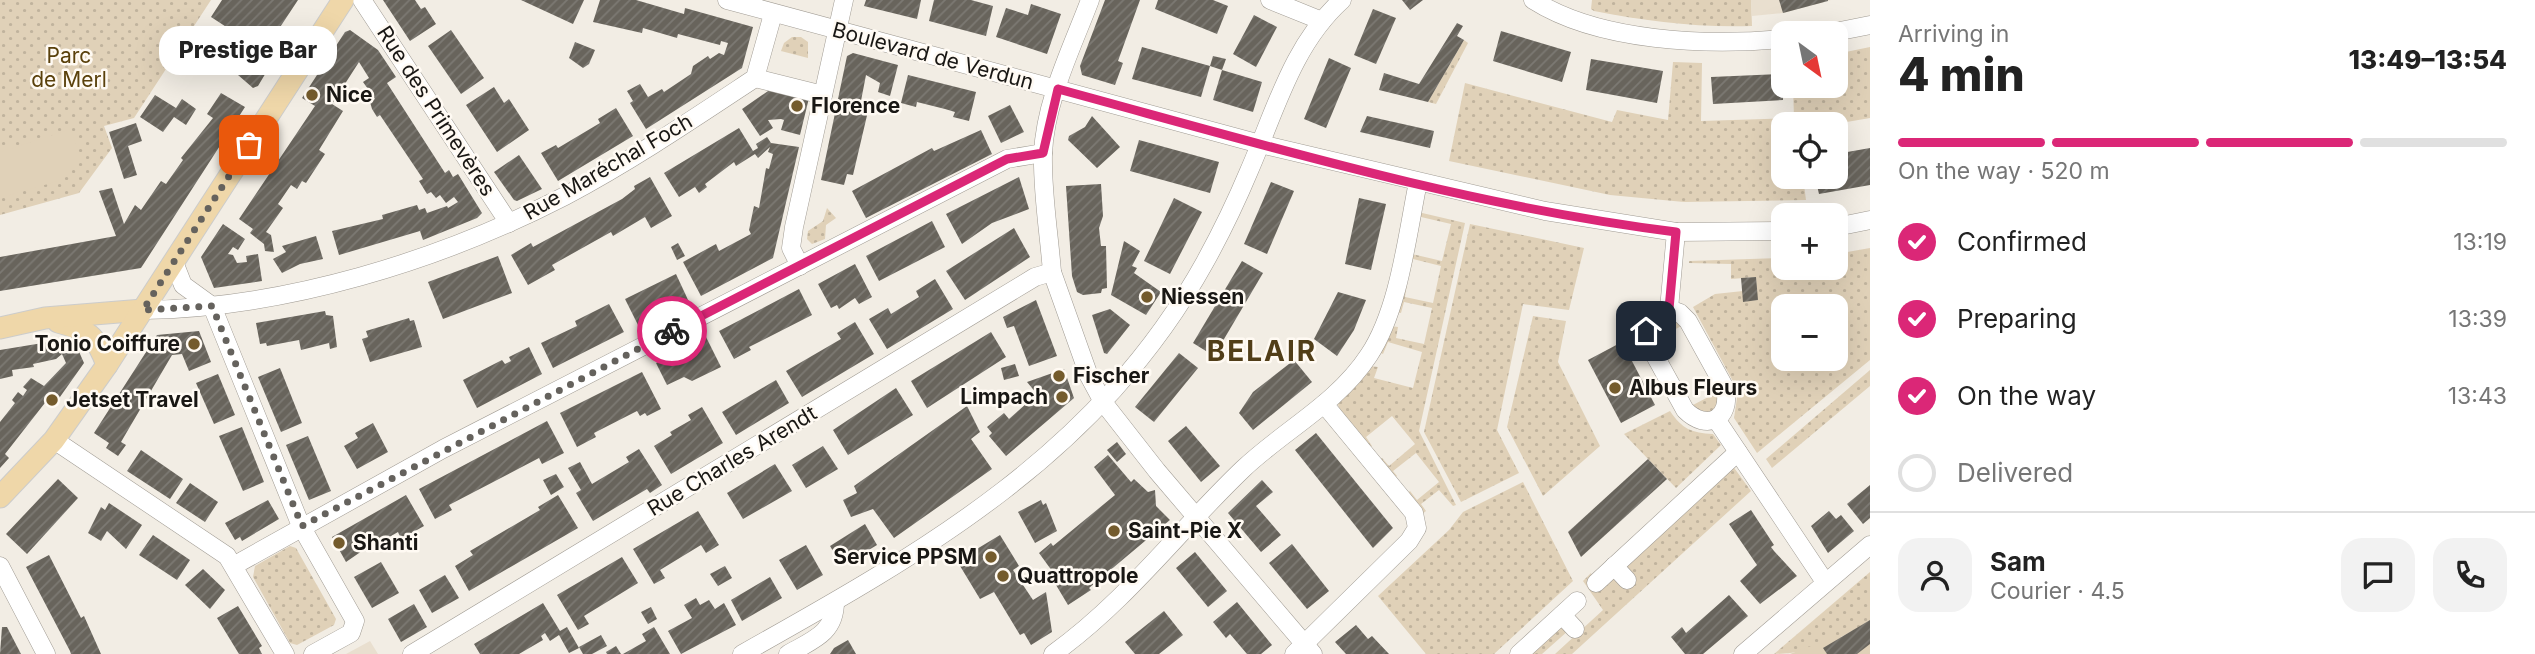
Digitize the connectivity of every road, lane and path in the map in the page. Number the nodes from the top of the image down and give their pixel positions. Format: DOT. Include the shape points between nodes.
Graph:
graph roads {
  1 [pos="344,0"];
  2 [pos="362,0"];
  3 [pos="727,0"];
  4 [pos="844,0"];
  5 [pos="1090,0"];
  6 [pos="1270,0"];
  7 [pos="1342,0"];
  8 [pos="1533,0"];
  9 [pos="773,14"];
  10 [pos="1322,21"];
  11 [pos="1870,24"];
  12 [pos="1848,29"];
  13 [pos="837,31"];
  14 [pos="1771,39"];
  15 [pos="754,78"];
  16 [pos="1058,89"];
  17 [pos="823,95"];
  18 [pos="1260,144"];
  19 [pos="1043,153"];
  20 [pos="1418,182"];
  21 [pos="1870,220"];
  22 [pos="509,223"];
  23 [pos="1848,225"];
  24 [pos="1771,231"];
  25 [pos="1676,232"];
  26 [pos="174,262"];
  27 [pos="800,266"];
  28 [pos="1052,272"];
  29 [pos="212,306"];
  30 [pos="1669,309"];
  31 [pos="143,310"];
  32 [pos="46,318"];
  33 [pos="0,328"];
  34 [pos="107,365"];
  35 [pos="1103,402"];
  36 [pos="1324,404"];
  37 [pos="1716,419"];
  38 [pos="54,440"];
  39 [pos="1738,452"];
  40 [pos="0,496"];
  41 [pos="1197,519"];
  42 [pos="302,526"];
  43 [pos="1870,545"];
  44 [pos="235,565"];
  45 [pos="0,566"];
  46 [pos="1614,566"];
  47 [pos="1627,580"];
  48 [pos="1825,582"];
  49 [pos="1596,583"];
  50 [pos="1577,601"];
  51 [pos="835,602"];
  52 [pos="1562,615"];
  53 [pos="1575,629"];
  54 [pos="1304,651"];
  55 [pos="46,654"];
  56 [pos="285,654"];
  57 [pos="313,654"];
  58 [pos="412,654"];
  59 [pos="743,654"];
  60 [pos="788,654"];
  61 [pos="1053,654"];
  62 [pos="1519,654"];
  63 [pos="1743,654"];
  1 -- 26 [label="main road"];
  2 -- 22 [label="street, Rue des Primevères"];
  3 -- 9 [label="street, Boulevard de Verdun"];
  4 -- 13 [label="street"];
  5 -- 16 [label="street"];
  6 -- 10 [label="street"];
  7 -- 10 [label="street"];
  8 -- 14 [label="street" via="1578,22 1623,32 1690,40"];
  9 -- 13 [label="street, Boulevard de Verdun"];
  9 -- 15 [label="street"];
  10 -- 18 [label="street" via="1280,93"];
  11 -- 12 [label="street"];
  13 -- 16 [label="street, Boulevard de Verdun"];
  13 -- 17 [label="street"];
  15 -- 17 [label="street"];
  15 -- 22 [label="street, Rue Maréchal Foch" via="627,159"];
  16 -- 18 [label="street, Boulevard de Verdun"];
  16 -- 19 [label="street"];
  17 -- 27 [label="street" via="791,248"];
  18 -- 20 [label="street, Boulevard de Verdun"];
  18 -- 35 [label="street" via="1185,296"];
  19 -- 27 [label="street" via="1007,159"];
  19 -- 28 [label="street"];
  20 -- 25 [label="street, Boulevard de Verdun" via="1595,221"];
  20 -- 36 [label="street" via="1380,336 1352,378"];
  21 -- 23 [label="street"];
  22 -- 29 [label="street, Rue Maréchal Foch" via="432,254 327,285"];
  24 -- 25 [label="street, Boulevard de Verdun"];
  25 -- 30 [label="street"];
  26 -- 29 [label="street" via="183,285"];
  26 -- 31 [label="main road"];
  27 -- 42 [label="street"];
  28 -- 35 [label="street" via="1089,376"];
  28 -- 58 [label="street, Rue Charles Arendt" via="1023,284"];
  29 -- 31 [label="street, Rue Maréchal Foch"];
  29 -- 42 [label="street"];
  30 -- 37 [label="street" via="1688,321 1725,388 1728,400"];
  30 -- 37 [label="street" via="1649,320 1648,343 1685,410 1704,422"];
  31 -- 32 [label="main road"];
  31 -- 34 [label="main road"];
  32 -- 33 [label="main road"];
  32 -- 34 [label="main road" via="85,329 101,348"];
  34 -- 38 [label="main road"];
  35 -- 41 [label="street"];
  35 -- 51 [label="street" via="1034,468 894,568"];
  36 -- 41 [label="street" via="1244,468"];
  36 -- 54 [label="street" via="1414,513 1417,528"];
  37 -- 39 [label="street"];
  38 -- 40 [label="main road"];
  38 -- 44 [label="street"];
  39 -- 46 [label="street"];
  39 -- 48 [label="street"];
  41 -- 54 [label="street"];
  41 -- 61 [label="street" via="1093,624"];
  42 -- 44 [label="street"];
  42 -- 57 [label="street" via="355,621 351,633"];
  43 -- 48 [label="street"];
  44 -- 56 [label="street"];
  45 -- 55 [label="street"];
  46 -- 47 [label="street"];
  46 -- 49 [label="street"];
  48 -- 63 [label="street"];
  50 -- 52 [label="street"];
  51 -- 59 [label="street"];
  51 -- 60 [label="street" via="835,616 827,632"];
  52 -- 53 [label="street"];
  52 -- 62 [label="street"];
}
